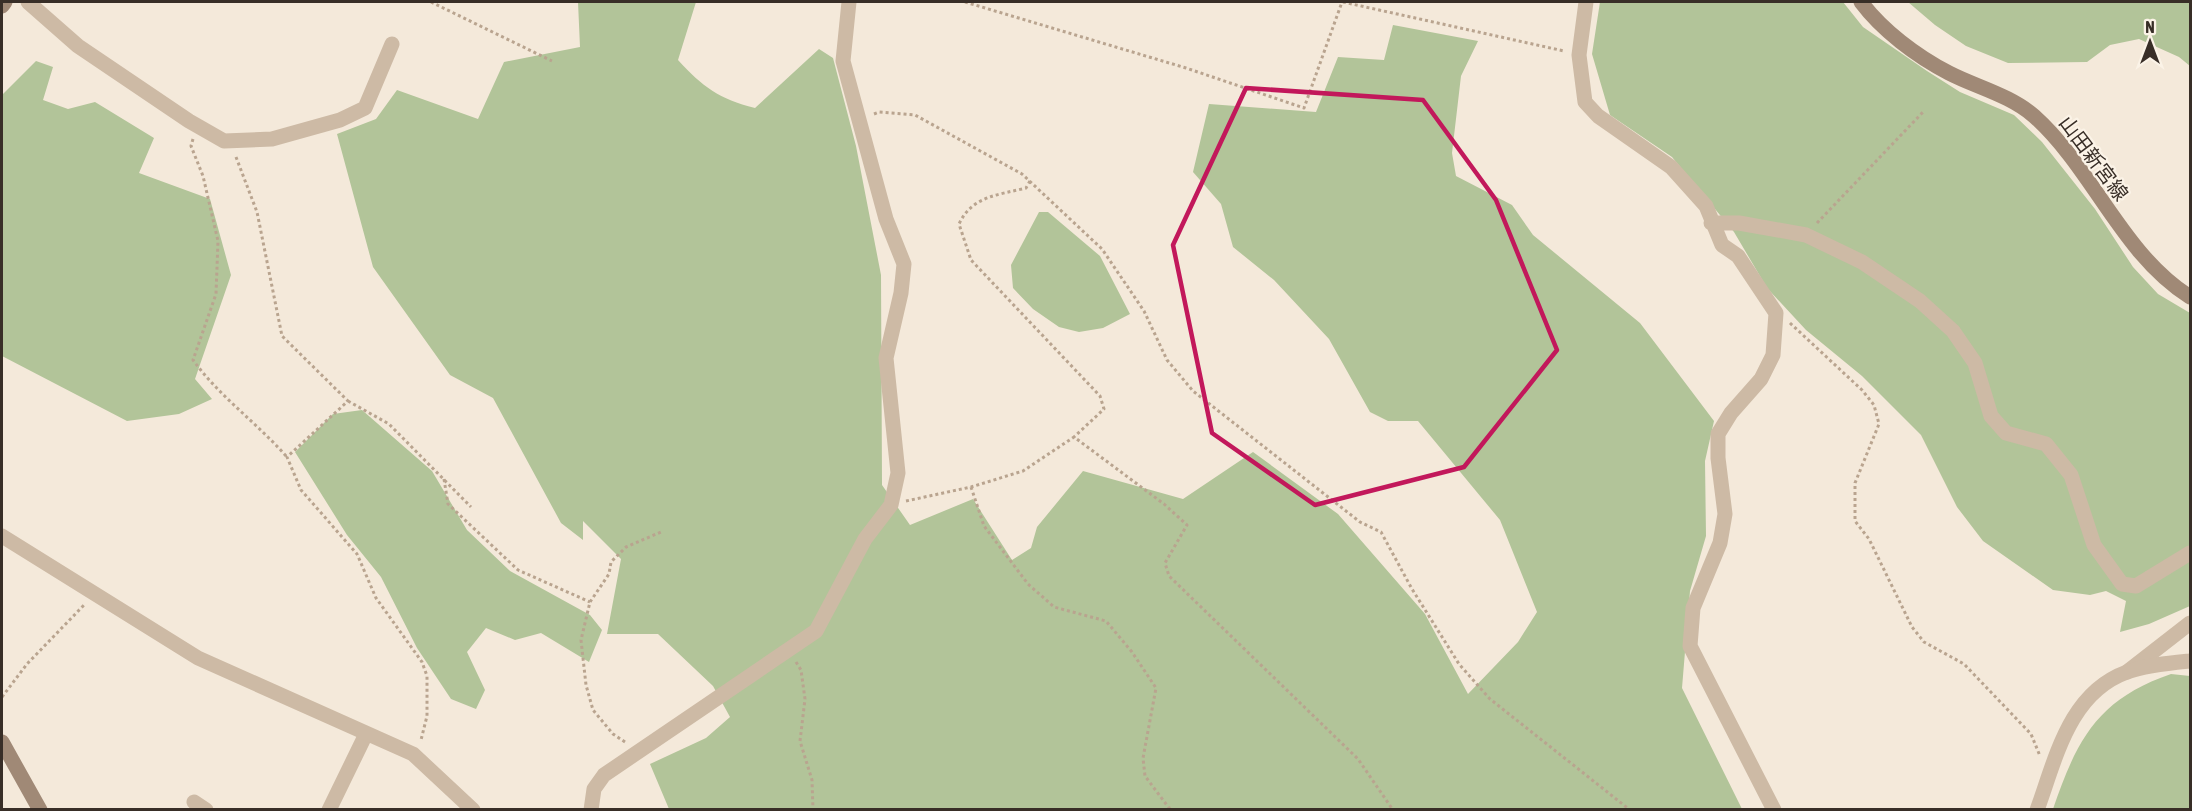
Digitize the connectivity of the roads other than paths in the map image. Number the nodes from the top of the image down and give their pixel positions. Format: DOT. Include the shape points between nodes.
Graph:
graph roads {
  1 [pos="5,2"];
  2 [pos="28,2"];
  3 [pos="849,2"];
  4 [pos="1586,2"];
  5 [pos="1861,2"];
  6 [pos="2,6"];
  7 [pos="392,44"];
  8 [pos="1711,224"];
  9 [pos="2190,297"];
  10 [pos="2,536"];
  11 [pos="2190,553"];
  12 [pos="2190,623"];
  13 [pos="2190,661"];
  14 [pos="2127,672"];
  15 [pos="366,734"];
  16 [pos="2,742"];
  17 [pos="40,810"];
  18 [pos="329,810"];
  19 [pos="473,810"];
  20 [pos="591,810"];
  21 [pos="1774,810"];
  22 [pos="2037,810"];
  1 -- 6 [label="main road"];
  2 -- 7 [label="street" via="78,46 224,141 272,139 340,120 364,108"];
  3 -- 20 [label="street" via="843,61 886,219 904,264 886,358 898,473 891,505 865,539 816,631 604,775 594,789"];
  4 -- 8 [label="street" via="1579,55 1585,102 1598,116 1671,167 1706,206"];
  5 -- 9 [label="main road, 山田新宮線" via="1876,22 1947,72 2032,114 2064,147 2131,244 2167,283"];
  8 -- 11 [label="street" via="1739,223 1806,235 1862,262 1920,301 1953,331 1975,363 1991,416 2006,432 2046,444 2071,475 2094,545 2122,584 2136,586"];
  8 -- 21 [label="street" via="1722,245 1738,256 1776,313 1773,355 1761,379 1718,434 1725,514 1720,543 1693,608 1690,646"];
  10 -- 15 [label="street" via="198,658"];
  12 -- 14 [label="street"];
  13 -- 14 [label="street"];
  14 -- 22 [label="street" via="2102,684 2078,711 2059,742"];
  15 -- 18 [label="street"];
  15 -- 19 [label="street" via="413,754"];
  16 -- 17 [label="main road"];
}
